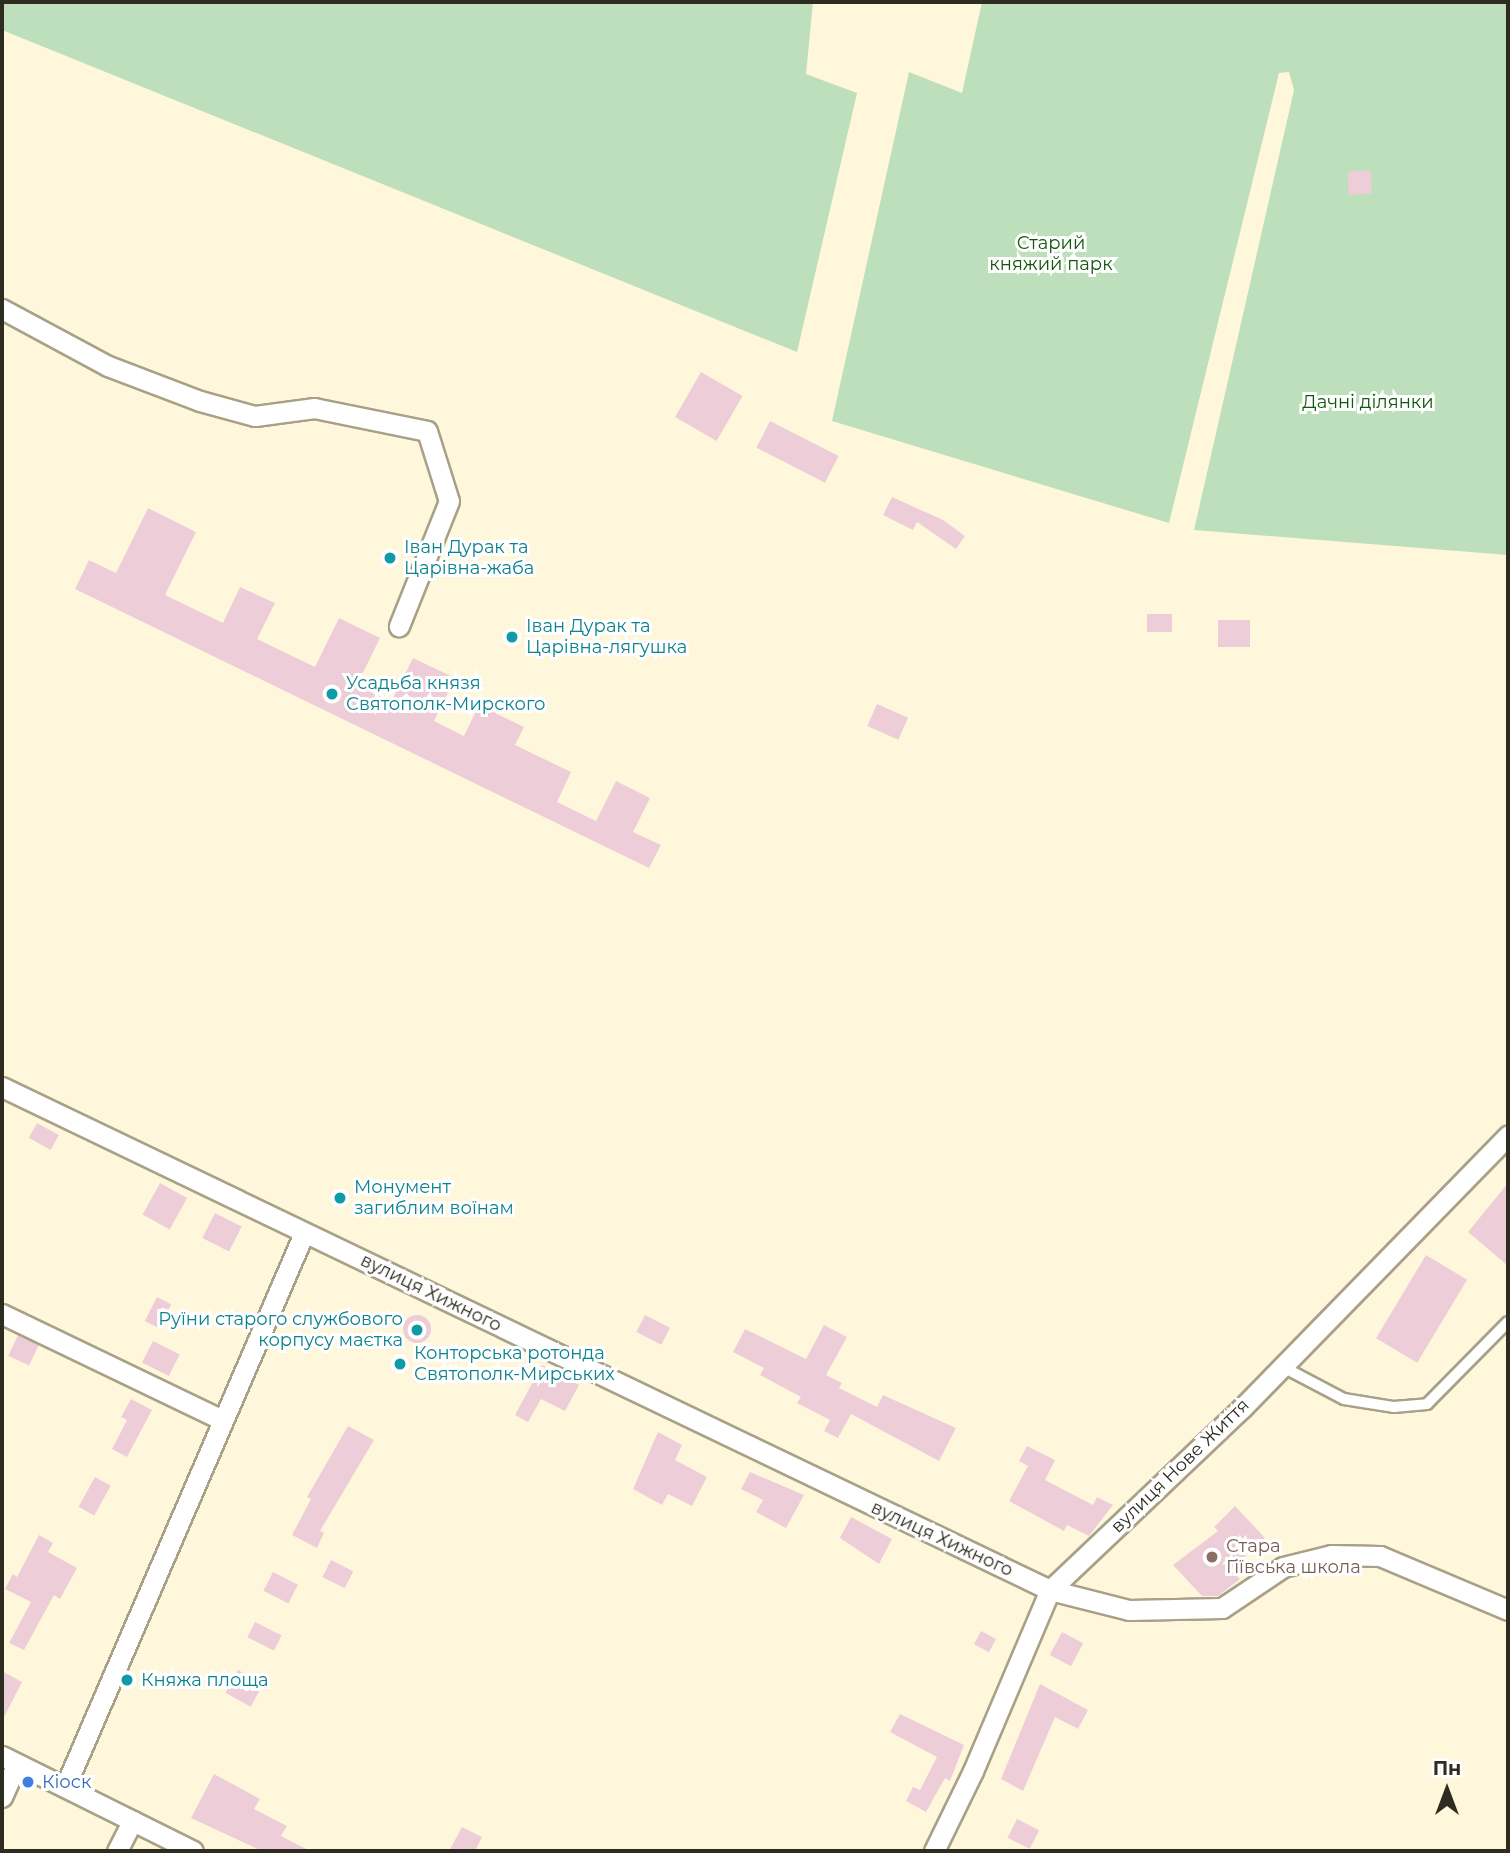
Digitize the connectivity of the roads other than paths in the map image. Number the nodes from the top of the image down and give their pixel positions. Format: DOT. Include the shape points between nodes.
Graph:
graph roads {
  1 [pos="2,309"];
  2 [pos="399,626"];
  3 [pos="2,1087"];
  4 [pos="1508,1135"];
  5 [pos="304,1233"];
  6 [pos="2,1314"];
  7 [pos="1508,1322"];
  8 [pos="1283,1367"];
  9 [pos="222,1420"];
  10 [pos="1050,1590"];
  11 [pos="1508,1610"];
  12 [pos="9,1760"];
  13 [pos="65,1787"];
  14 [pos="2,1797"];
  15 [pos="132,1821"];
  16 [pos="117,1851"];
  17 [pos="193,1851"];
  18 [pos="934,1851"];
  1 -- 2 [label="street" via="108,366 200,401 255,416 314,408 427,431 449,501"];
  3 -- 5 [label="street, вулиця Хижного"];
  4 -- 8 [label="street, вулиця Нове Життя"];
  5 -- 9 [label="street"];
  5 -- 10 [label="street, вулиця Хижного"];
  6 -- 9 [label="street"];
  7 -- 8 [label="lane" via="1427,1404 1394,1407 1344,1399"];
  8 -- 10 [label="street, вулиця Нове Життя"];
  9 -- 13 [label="street"];
  10 -- 11 [label="street, вулиця Хижного" via="1129,1609 1222,1608 1283,1567 1331,1555 1380,1556"];
  10 -- 18 [label="street, вулиця Нове Життя"];
  12 -- 13 [label="street"];
  12 -- 14 [label="street"];
  13 -- 15 [label="street"];
  15 -- 16 [label="street"];
  15 -- 17 [label="street"];
}
